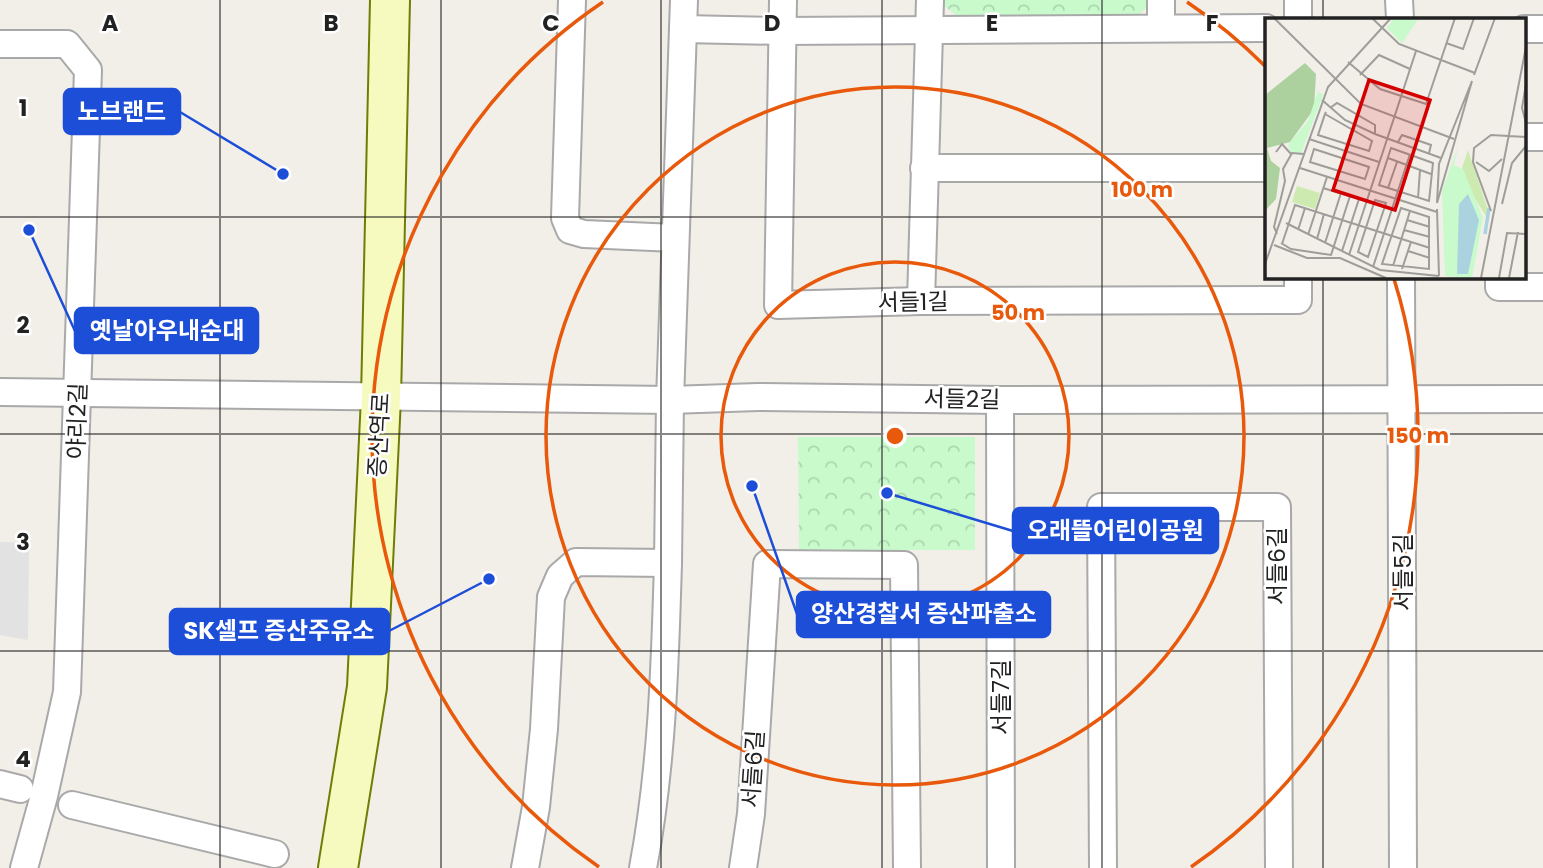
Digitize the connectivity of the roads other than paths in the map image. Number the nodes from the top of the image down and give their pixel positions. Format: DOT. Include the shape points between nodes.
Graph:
graph roads {
  1 [pos="390,0"];
  2 [pos="572,0"];
  3 [pos="684,0"];
  4 [pos="783,0"];
  5 [pos="930,0"];
  6 [pos="1161,0"];
  7 [pos="1298,0"];
  8 [pos="1399,0"];
  9 [pos="1298,18"];
  10 [pos="1400,18"];
  11 [pos="1265,27"];
  12 [pos="1161,28"];
  13 [pos="683,29"];
  14 [pos="929,30"];
  15 [pos="782,31"];
  16 [pos="0,44"];
  17 [pos="925,168"];
  18 [pos="1265,168"];
  19 [pos="675,238"];
  20 [pos="1298,278"];
  21 [pos="1402,278"];
  22 [pos="1499,278"];
  23 [pos="1543,287"];
  24 [pos="920,301"];
  25 [pos="0,392"];
  26 [pos="78,393"];
  27 [pos="381,398"];
  28 [pos="1543,399"];
  29 [pos="670,400"];
  30 [pos="1000,400"];
  31 [pos="1402,400"];
  32 [pos="668,563"];
  33 [pos="72,805"];
  34 [pos="275,855"];
  35 [pos="24,868"];
  36 [pos="338,868"];
  37 [pos="525,868"];
  38 [pos="643,868"];
  39 [pos="743,868"];
  40 [pos="907,868"];
  41 [pos="1001,868"];
  42 [pos="1103,868"];
  43 [pos="1279,868"];
  44 [pos="1403,868"];
  1 -- 27 [label="street, 증산역로"];
  2 -- 19 [label="street" via="565,218 570,230"];
  3 -- 13 [label="street"];
  4 -- 15 [label="street, 서들1길"];
  5 -- 14 [label="street"];
  6 -- 12 [label="street"];
  7 -- 9 [label="street"];
  8 -- 10 [label="street"];
  11 -- 12 [label="street"];
  12 -- 14 [label="street"];
  13 -- 15 [label="street"];
  13 -- 19 [label="street"];
  14 -- 15 [label="street"];
  14 -- 17 [label="street"];
  15 -- 24 [label="street, 서들1길" via="778,304"];
  16 -- 26 [label="street, 야리2길" via="67,44 88,70"];
  17 -- 18 [label="street"];
  17 -- 24 [label="street"];
  19 -- 29 [label="street"];
  20 -- 24 [label="street, 서들1길" via="1297,300"];
  21 -- 31 [label="street, 서들5길"];
  22 -- 23 [label="street" via="1499,288"];
  25 -- 26 [label="street, 서들2길"];
  26 -- 27 [label="street, 서들2길"];
  26 -- 35 [label="street, 야리2길" via="67,692"];
  27 -- 29 [label="street, 서들2길"];
  27 -- 36 [label="street, 증산역로" via="367,687"];
  28 -- 31 [label="street, 서들2길"];
  29 -- 30 [label="street, 서들2길"];
  29 -- 32 [label="street"];
  30 -- 31 [label="street, 서들2길"];
  30 -- 41 [label="street, 서들7길"];
  31 -- 44 [label="street, 서들5길"];
  32 -- 37 [label="street" via="576,562 560,576 551,597 543,742"];
  32 -- 38 [label="street" via="662,729"];
  33 -- 34 [label="street"];
  39 -- 40 [label="street, 서들6길" via="751,814 766,564 904,565"];
  42 -- 43 [label="street, 서들6길" via="1101,507 1277,507"];
}
